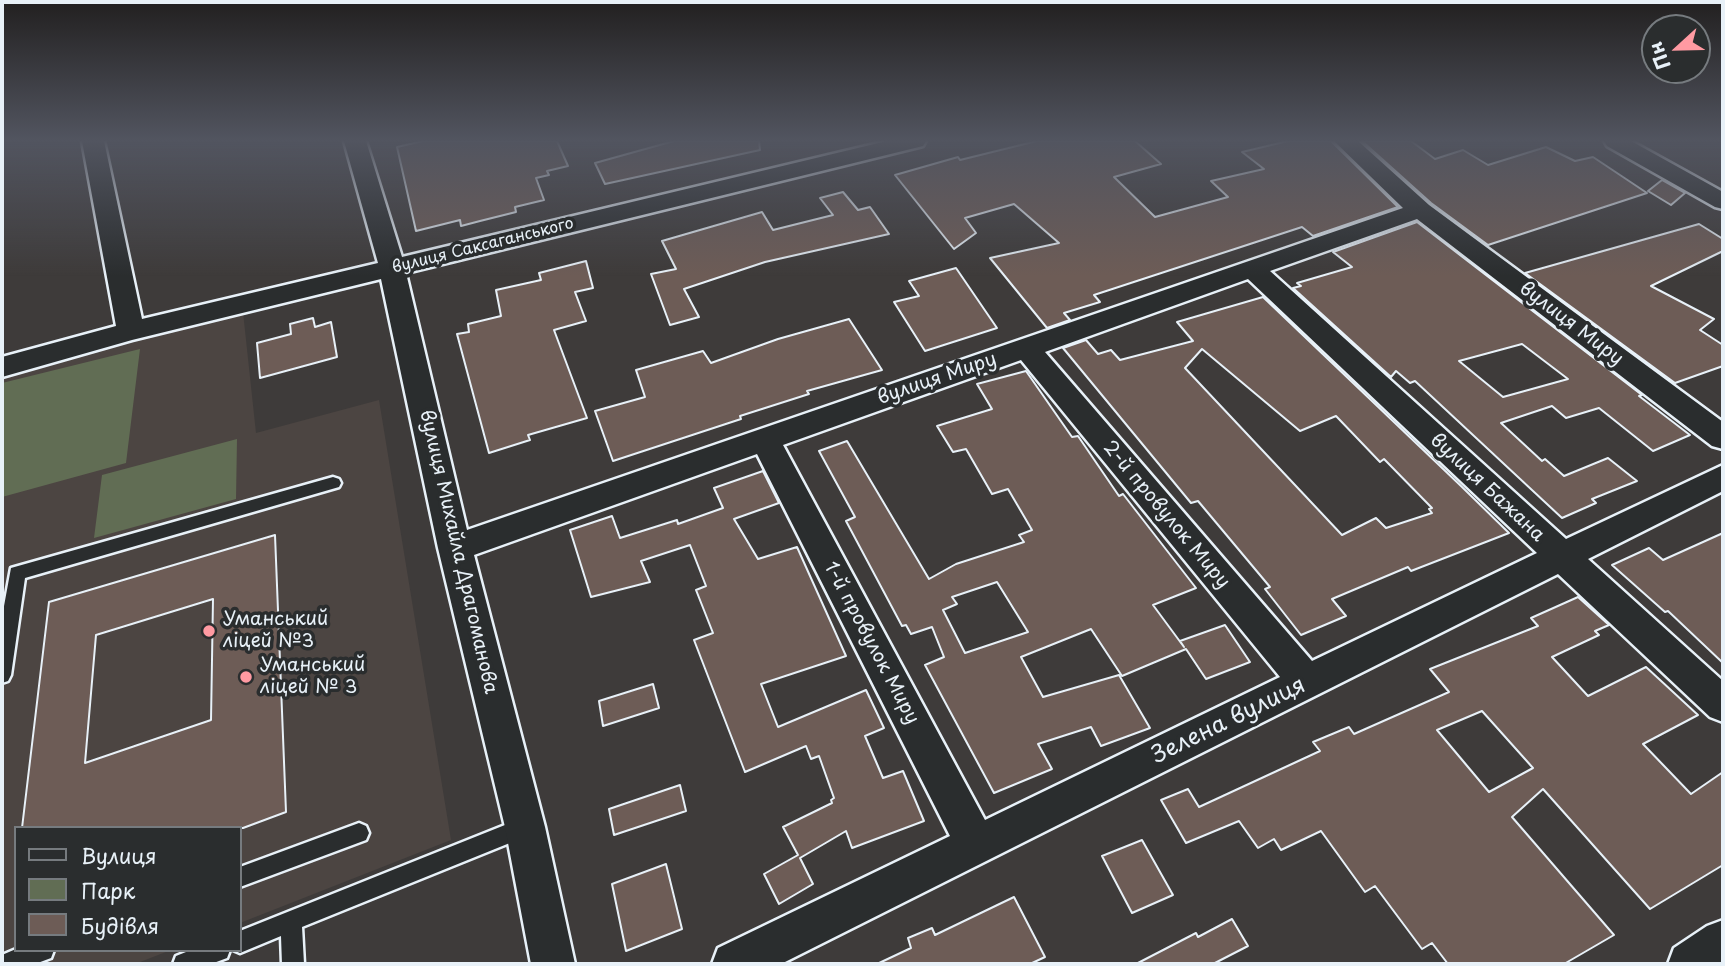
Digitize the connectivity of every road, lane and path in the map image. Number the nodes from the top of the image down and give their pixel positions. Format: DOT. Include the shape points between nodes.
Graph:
graph roads {
  1 [pos="102,186"];
  2 [pos="374,186"];
  3 [pos="729,186"];
  4 [pos="1394,186"];
  5 [pos="1695,186"];
  6 [pos="1723,202"];
  7 [pos="1420,210"];
  8 [pos="392,268"];
  9 [pos="1252,269"];
  10 [pos="131,331"];
  11 [pos="1026,348"];
  12 [pos="2,367"];
  13 [pos="1723,438"];
  14 [pos="765,440"];
  15 [pos="1723,477"];
  16 [pos="333,483"];
  17 [pos="455,548"];
  18 [pos="1561,557"];
  19 [pos="2,675"];
  20 [pos="1307,682"];
  21 [pos="1723,705"];
  22 [pos="525,827"];
  23 [pos="359,833"];
  24 [pos="976,845"];
  25 [pos="242,876"];
  26 [pos="291,921"];
  27 [pos="242,941"];
  28 [pos="1723,942"];
  29 [pos="38,952"];
  30 [pos="214,952"];
  31 [pos="6,964"];
  32 [pos="184,964"];
  33 [pos="293,964"];
  34 [pos="553,964"];
  35 [pos="734,964"];
  36 [pos="1690,964"];
  1 -- 10 [label="street"];
  2 -- 8 [label="street, вулиця Михайла Драгоманова"];
  3 -- 8 [label="street, вулиця Саксаганського"];
  4 -- 7 [label="street, вулиця Миру"];
  5 -- 6 [label="street"];
  7 -- 9 [label="street, вулиця Миру"];
  7 -- 13 [label="street, вулиця Миру"];
  8 -- 10 [label="street, вулиця Саксаганського"];
  8 -- 17 [label="street, вулиця Михайла Драгоманова"];
  9 -- 11 [label="street, вулиця Миру"];
  9 -- 18 [label="street, вулиця Бажана"];
  10 -- 12 [label="street, вулиця Саксаганського"];
  11 -- 14 [label="street, вулиця Миру"];
  11 -- 20 [label="street, 2-й провулок Миру"];
  14 -- 17 [label="street, вулиця Миру"];
  14 -- 24 [label="street, 1-й провулок Миру"];
  15 -- 18 [label="street, Зелена вулиця"];
  16 -- 19 [label="lane" via="17,573"];
  17 -- 22 [label="street, вулиця Михайла Драгоманова"];
  18 -- 20 [label="street, Зелена вулиця"];
  18 -- 21 [label="street, вулиця Бажана"];
  20 -- 24 [label="street, Зелена вулиця"];
  22 -- 26 [label="lane"];
  22 -- 34 [label="street, вулиця Михайла Драгоманова"];
  23 -- 25 [label="lane"];
  24 -- 35 [label="street, Зелена вулиця"];
  26 -- 27 [label="lane"];
  26 -- 33 [label="lane"];
  28 -- 36 [label="street"];
  29 -- 31 [label="lane"];
  30 -- 32 [label="lane"];
}
